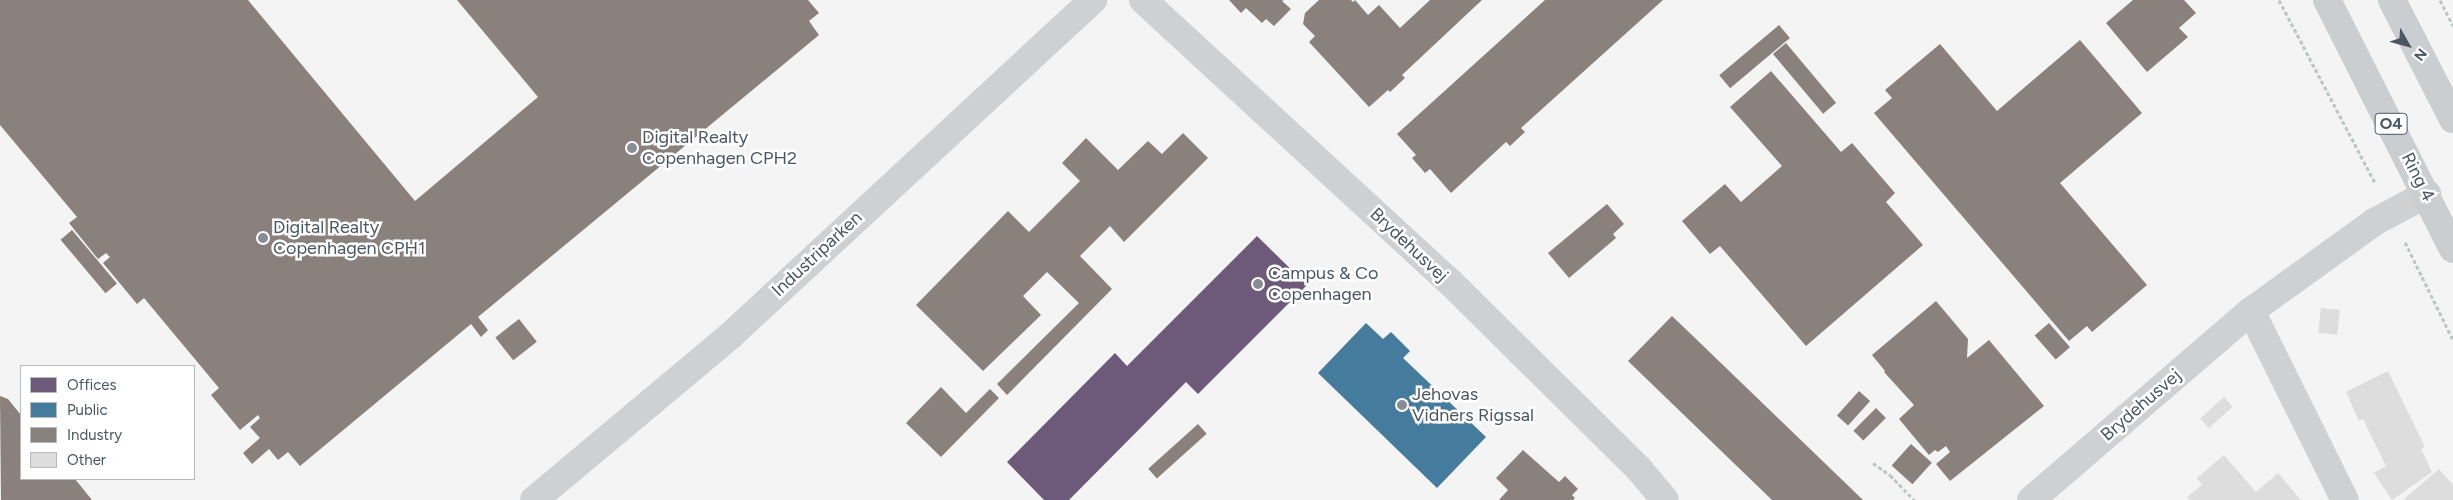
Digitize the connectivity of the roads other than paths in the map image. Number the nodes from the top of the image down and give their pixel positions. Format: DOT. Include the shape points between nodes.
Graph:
graph roads {
  1 [pos="1092,0"];
  2 [pos="1143,0"];
  3 [pos="2327,0"];
  4 [pos="2392,0"];
  5 [pos="2453,119"];
  6 [pos="2426,194"];
  7 [pos="2453,249"];
  8 [pos="2251,311"];
  9 [pos="534,500"];
  10 [pos="1665,500"];
  11 [pos="2031,500"];
  12 [pos="2345,500"];
  1 -- 9 [label="street, Industriparken" via="730,336"];
  2 -- 10 [label="street, Brydehusvej" via="1448,281 1639,469"];
  3 -- 6 [label="main road, Ring 4 / O4"];
  4 -- 5 [label="main road"];
  6 -- 7 [label="main road, Ring 4 / O4"];
  6 -- 8 [label="street, Brydehusvej" via="2390,212"];
  8 -- 11 [label="street, Brydehusvej"];
  8 -- 12 [label="street"];
}
